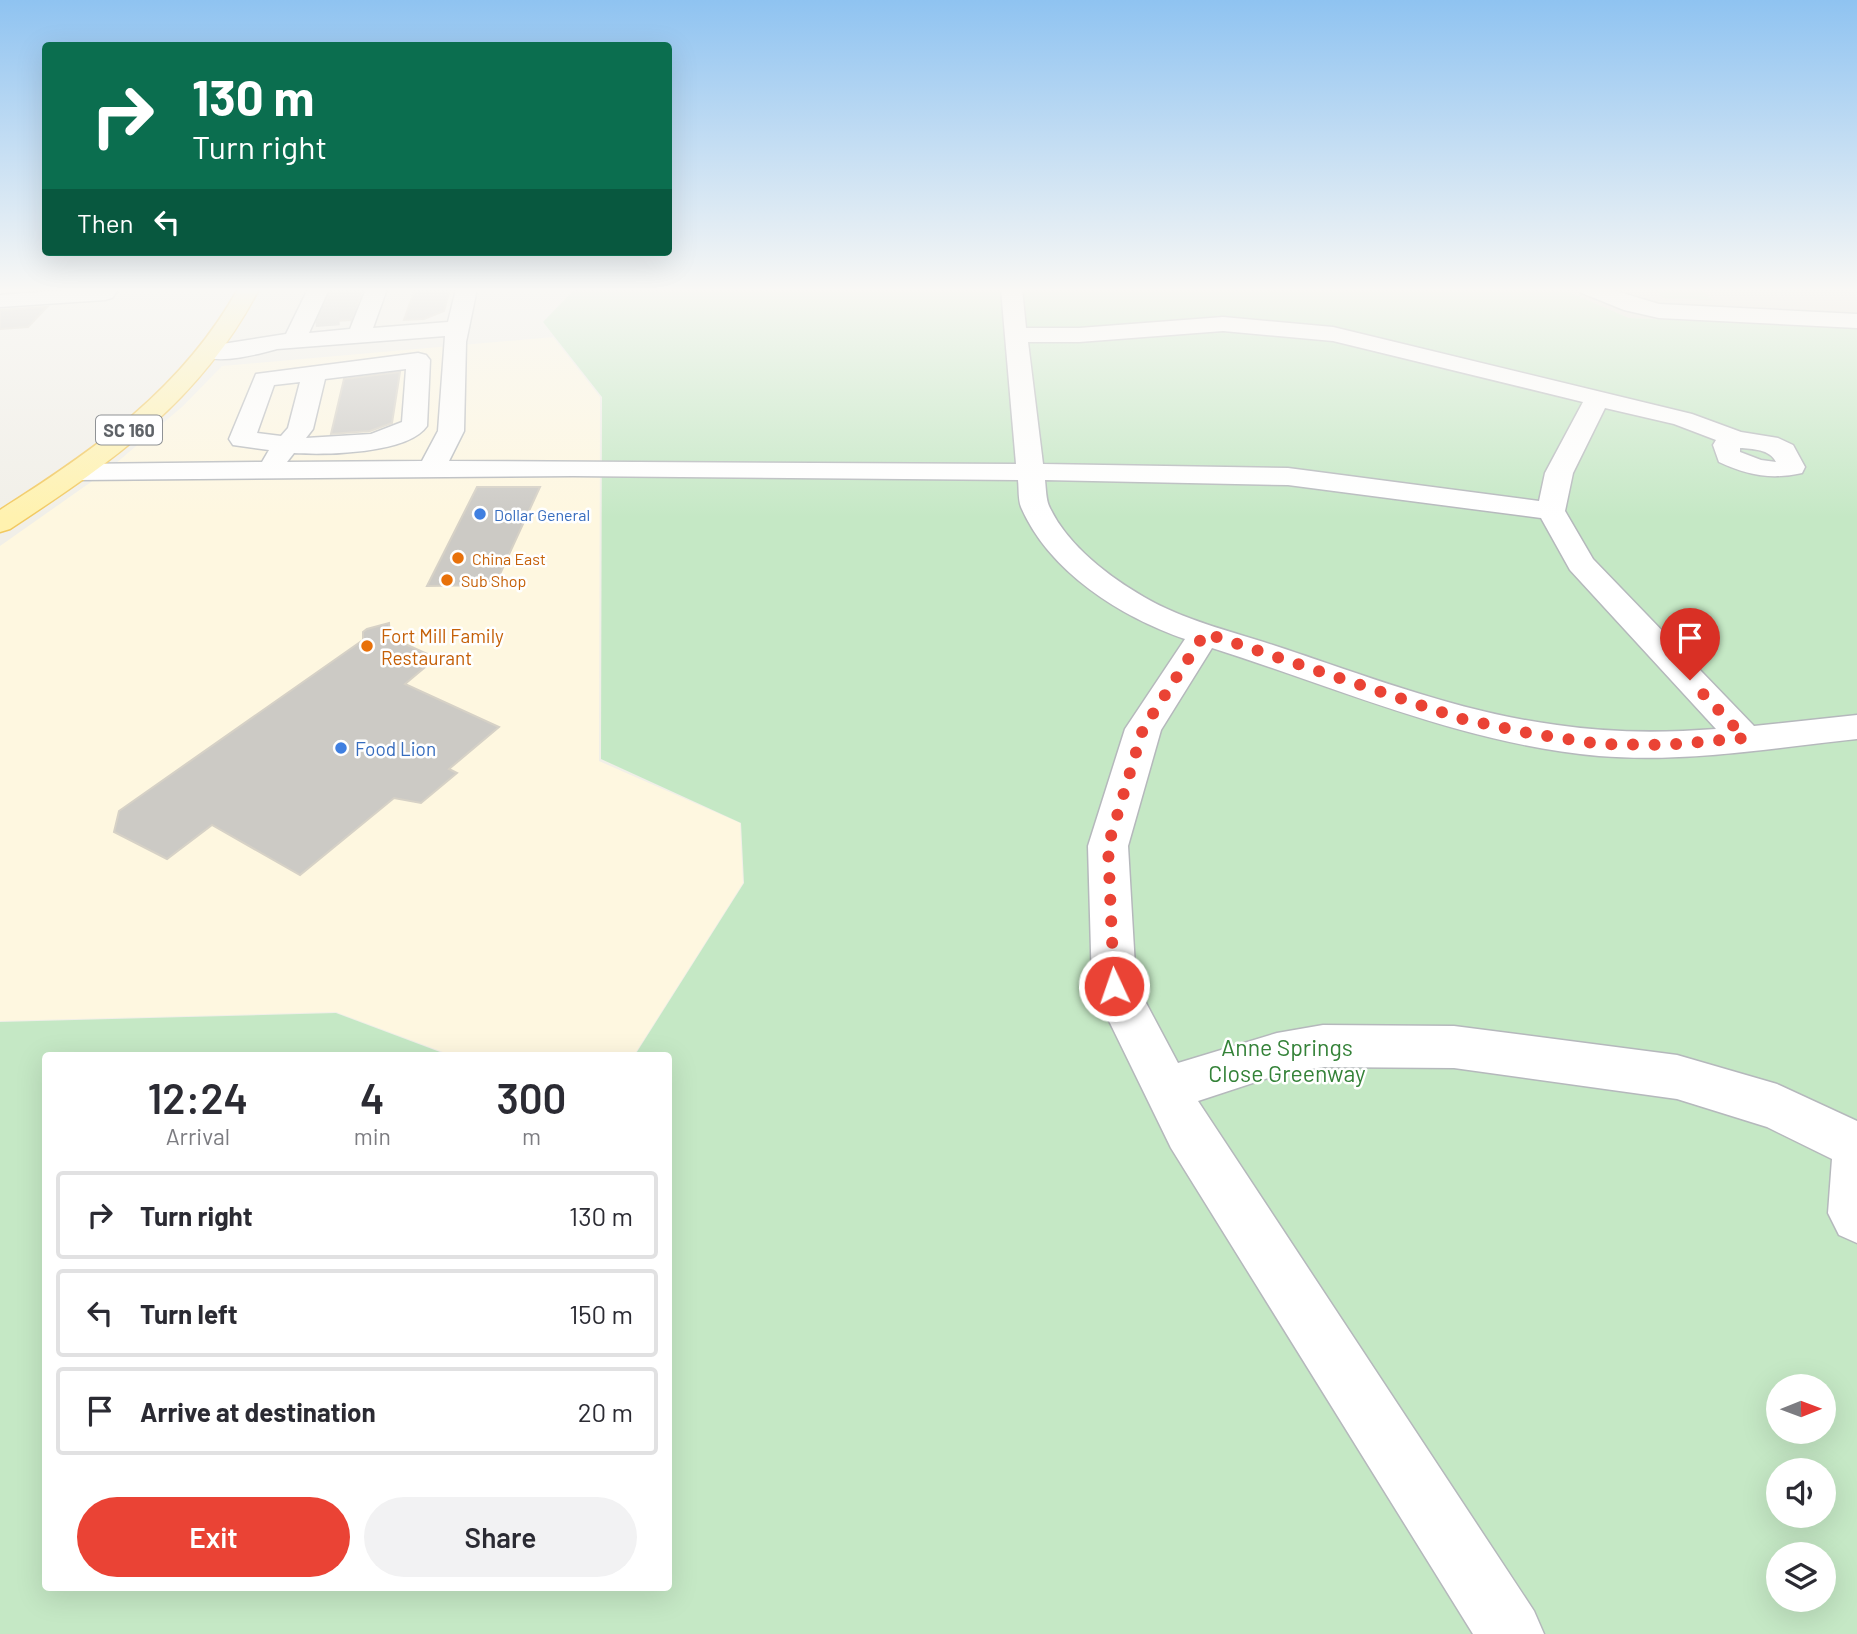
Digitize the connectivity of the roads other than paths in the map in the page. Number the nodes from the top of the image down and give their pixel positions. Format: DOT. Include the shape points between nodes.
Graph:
graph roads {
  1 [pos="197,365"];
  2 [pos="392,365"];
  3 [pos="454,365"];
  4 [pos="1019,365"];
  5 [pos="1463,365"];
  6 [pos="418,366"];
  7 [pos="358,372"];
  8 [pos="314,373"];
  9 [pos="1598,398"];
  10 [pos="452,401"];
  11 [pos="415,407"];
  12 [pos="1736,439"];
  13 [pos="288,446"];
  14 [pos="431,469"];
  15 [pos="266,470"];
  16 [pos="77,472"];
  17 [pos="1031,473"];
  18 [pos="1551,511"];
  19 [pos="0,523"];
  20 [pos="1205,633"];
  21 [pos="1857,727"];
  22 [pos="1745,738"];
  23 [pos="1167,1089"];
  24 [pos="1857,1146"];
  25 [pos="1857,1153"];
  26 [pos="1857,1217"];
  27 [pos="1511,1634"];
  1 -- 16 [label="main road, SC 160" via="158,406"];
  2 -- 7 [label="street"];
  3 -- 10 [label="street"];
  4 -- 17 [label="street"];
  5 -- 9 [label="street"];
  6 -- 7 [label="street"];
  6 -- 11 [label="street"];
  7 -- 8 [label="street"];
  8 -- 13 [label="street" via="300,429"];
  8 -- 13 [label="street" via="264,379 242,439"];
  9 -- 12 [label="street" via="1683,419"];
  9 -- 18 [label="street" via="1559,473"];
  10 -- 11 [label="street"];
  10 -- 14 [label="street" via="450,435"];
  11 -- 13 [label="street" via="414,425 392,438 327,447"];
  13 -- 15 [label="street"];
  14 -- 15 [label="street"];
  14 -- 17 [label="street"];
  15 -- 16 [label="street"];
  16 -- 19 [label="main road, SC 160"];
  17 -- 18 [label="street" via="1290,475"];
  17 -- 20 [label="street" via="1034,504 1047,529 1075,562 1121,597"];
  18 -- 22 [label="street" via="1581,564"];
  20 -- 22 [label="street" via="1462,719 1533,734 1600,744 1665,745"];
  20 -- 23 [label="street" via="1143,729 1108,846 1114,986"];
  21 -- 22 [label="street"];
  23 -- 24 [label="street" via="1276,1054 1323,1046 1454,1047 1677,1077 1777,1107"];
  23 -- 27 [label="street" via="1196,1142"];
  25 -- 26 [label="street"];
}
